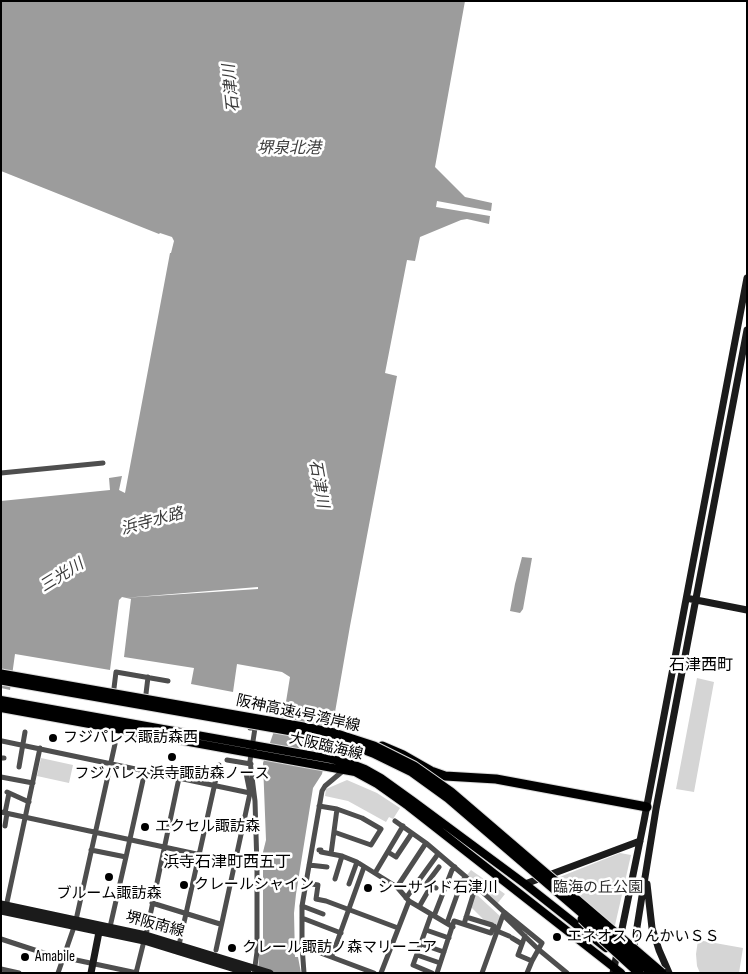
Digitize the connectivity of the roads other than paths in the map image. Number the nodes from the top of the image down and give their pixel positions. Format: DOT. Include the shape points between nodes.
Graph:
graph roads {
  1 [pos="747,278"];
  2 [pos="747,330"];
  3 [pos="103,463"];
  4 [pos="1,473"];
  5 [pos="686,598"];
  6 [pos="695,600"];
  7 [pos="747,610"];
  8 [pos="1,674"];
  9 [pos="148,677"];
  10 [pos="1,680"];
  11 [pos="168,681"];
  12 [pos="1,700"];
  13 [pos="1,708"];
  14 [pos="144,709"];
  15 [pos="25,732"];
  16 [pos="334,733"];
  17 [pos="2,741"];
  18 [pos="114,744"];
  19 [pos="23,745"];
  20 [pos="40,748"];
  21 [pos="252,750"];
  22 [pos="227,760"];
  23 [pos="330,763"];
  24 [pos="110,764"];
  25 [pos="250,764"];
  26 [pos="219,765"];
  27 [pos="19,767"];
  28 [pos="344,770"];
  29 [pos="145,771"];
  30 [pos="246,772"];
  31 [pos="1,777"];
  32 [pos="180,778"];
  33 [pos="33,784"];
  34 [pos="214,786"];
  35 [pos="250,793"];
  36 [pos="29,802"];
  37 [pos="319,806"];
  38 [pos="647,807"];
  39 [pos="338,809"];
  40 [pos="656,809"];
  41 [pos="4,812"];
  42 [pos="25,817"];
  43 [pos="395,821"];
  44 [pos="5,826"];
  45 [pos="403,826"];
  46 [pos="95,832"];
  47 [pos="334,832"];
  48 [pos="412,833"];
  49 [pos="130,840"];
  50 [pos="498,840"];
  51 [pos="640,841"];
  52 [pos="426,843"];
  53 [pos="165,848"];
  54 [pos="649,849"];
  55 [pos="91,850"];
  56 [pos="319,850"];
  57 [pos="388,852"];
  58 [pos="332,854"];
  59 [pos="438,854"];
  60 [pos="199,855"];
  61 [pos="342,856"];
  62 [pos="126,857"];
  63 [pos="235,862"];
  64 [pos="357,862"];
  65 [pos="309,865"];
  66 [pos="257,867"];
  67 [pos="364,867"];
  68 [pos="439,867"];
  69 [pos="455,867"];
  70 [pos="327,868"];
  71 [pos="375,873"];
  72 [pos="466,877"];
  73 [pos="335,879"];
  74 [pos="306,883"];
  75 [pos="349,884"];
  76 [pos="525,884"];
  77 [pos="398,887"];
  78 [pos="477,887"];
  79 [pos="407,899"];
  80 [pos="152,903"];
  81 [pos="302,906"];
  82 [pos="419,907"];
  83 [pos="3,908"];
  84 [pos="349,910"];
  85 [pos="186,913"];
  86 [pos="323,914"];
  87 [pos="433,915"];
  88 [pos="466,917"];
  89 [pos="302,918"];
  90 [pos="75,924"];
  91 [pos="220,924"];
  92 [pos="447,924"];
  93 [pos="464,924"];
  94 [pos="110,927"];
  95 [pos="453,927"];
  96 [pos="398,928"];
  97 [pos="496,929"];
  98 [pos="426,930"];
  99 [pos="100,932"];
  100 [pos="341,933"];
  101 [pos="525,936"];
  102 [pos="145,938"];
  103 [pos="449,938"];
  104 [pos="1,939"];
  105 [pos="421,944"];
  106 [pos="522,944"];
  107 [pos="179,945"];
  108 [pos="302,946"];
  109 [pos="538,949"];
  110 [pos="216,950"];
  111 [pos="444,952"];
  112 [pos="417,955"];
  113 [pos="616,955"];
  114 [pos="332,956"];
  115 [pos="62,958"];
  116 [pos="532,961"];
  117 [pos="93,963"];
  118 [pos="440,963"];
  119 [pos="631,964"];
  120 [pos="1,969"];
  121 [pos="255,970"];
  122 [pos="616,971"];
  123 [pos="19,973"];
  124 [pos="58,973"];
  125 [pos="91,973"];
  126 [pos="136,973"];
  127 [pos="248,973"];
  128 [pos="270,973"];
  129 [pos="304,973"];
  130 [pos="374,973"];
  131 [pos="381,973"];
  132 [pos="432,973"];
  133 [pos="437,973"];
  134 [pos="482,973"];
  135 [pos="527,973"];
  136 [pos="567,973"];
  137 [pos="629,973"];
  138 [pos="639,973"];
  139 [pos="643,973"];
  140 [pos="652,973"];
  141 [pos="662,973"];
  142 [pos="669,973"];
  1 -- 5 [label="street"];
  2 -- 6 [label="street"];
  3 -- 4 [label="street"];
  5 -- 6 [label="street"];
  5 -- 38 [label="street"];
  6 -- 7 [label="street"];
  6 -- 40 [label="street"];
  8 -- 16 [label="highway, 阪神高速4号湾岸線, bridge"];
  9 -- 11 [label="street"];
  9 -- 14 [label="street"];
  9 -- 14 [label="street" via="116,672 112,704"];
  10 -- 50 [label="highway, 阪神高速4号湾岸線, bridge" via="352,745 392,761 430,784"];
  12 -- 21 [label="main road, 大阪臨海線"];
  13 -- 21 [label="main road, 大阪臨海線"];
  14 -- 21 [label="street" via="255,728"];
  15 -- 19 [label="street"];
  16 -- 38 [label="highway, bridge" via="380,745 445,776 496,778"];
  16 -- 141 [label="highway, 阪神高速4号湾岸線, bridge" via="394,755 451,792"];
  17 -- 19 [label="street"];
  18 -- 24 [label="street"];
  19 -- 20 [label="street"];
  19 -- 27 [label="street"];
  20 -- 24 [label="street"];
  20 -- 33 [label="street"];
  21 -- 23 [label="main road, 大阪臨海線"];
  21 -- 25 [label="street"];
  22 -- 25 [label="street"];
  23 -- 28 [label="main road, 大阪臨海線"];
  23 -- 76 [label="main road, 大阪臨海線" via="352,764 381,778"];
  24 -- 29 [label="street"];
  24 -- 46 [label="street"];
  25 -- 66 [label="street"];
  26 -- 34 [label="street"];
  28 -- 37 [label="street" via="325,786"];
  28 -- 122 [label="main road, 大阪臨海線" via="377,784 408,806"];
  29 -- 32 [label="street"];
  29 -- 49 [label="street"];
  30 -- 35 [label="street"];
  31 -- 33 [label="street"];
  32 -- 34 [label="street"];
  32 -- 53 [label="street"];
  33 -- 36 [label="street"];
  34 -- 35 [label="street"];
  34 -- 60 [label="street"];
  35 -- 63 [label="street"];
  36 -- 41 [label="street" via="8,793"];
  36 -- 42 [label="street"];
  37 -- 39 [label="street"];
  37 -- 65 [label="street"];
  38 -- 40 [label="street"];
  38 -- 51 [label="street"];
  39 -- 47 [label="street"];
  39 -- 47 [label="street" via="380,829 371,845"];
  40 -- 54 [label="street"];
  41 -- 42 [label="street"];
  41 -- 44 [label="street"];
  42 -- 46 [label="street"];
  42 -- 83 [label="street"];
  43 -- 45 [label="street"];
  45 -- 48 [label="street"];
  45 -- 57 [label="street"];
  46 -- 49 [label="street"];
  46 -- 55 [label="street"];
  47 -- 58 [label="street"];
  48 -- 52 [label="street"];
  48 -- 57 [label="street" via="396,857"];
  49 -- 53 [label="street"];
  49 -- 62 [label="street"];
  50 -- 138 [label="highway, bridge"];
  50 -- 140 [label="highway, 阪神高速4号湾岸線, bridge"];
  51 -- 76 [label="street"];
  51 -- 113 [label="street"];
  52 -- 59 [label="street"];
  52 -- 77 [label="street"];
  53 -- 60 [label="street"];
  53 -- 80 [label="street"];
  54 -- 119 [label="street"];
  54 -- 142 [label="street" via="647,888 650,918"];
  55 -- 62 [label="street"];
  55 -- 90 [label="street"];
  56 -- 58 [label="street"];
  57 -- 71 [label="street"];
  58 -- 61 [label="street"];
  59 -- 69 [label="street"];
  59 -- 79 [label="street"];
  60 -- 63 [label="street"];
  60 -- 85 [label="street"];
  61 -- 64 [label="street"];
  61 -- 73 [label="street"];
  62 -- 94 [label="street"];
  63 -- 66 [label="street"];
  63 -- 91 [label="street"];
  64 -- 67 [label="street"];
  64 -- 75 [label="street"];
  65 -- 70 [label="street"];
  65 -- 74 [label="street"];
  66 -- 121 [label="street"];
  67 -- 71 [label="street"];
  67 -- 84 [label="street"];
  68 -- 82 [label="street" via="427,883 433,887"];
  69 -- 72 [label="street"];
  69 -- 87 [label="street"];
  71 -- 77 [label="street"];
  72 -- 78 [label="street"];
  72 -- 92 [label="street"];
  74 -- 81 [label="street"];
  74 -- 84 [label="street" via="318,885 316,899"];
  76 -- 113 [label="main road, 大阪臨海線"];
  77 -- 79 [label="street"];
  78 -- 88 [label="street"];
  78 -- 109 [label="street" via="542,943"];
  79 -- 82 [label="street"];
  79 -- 96 [label="street"];
  80 -- 85 [label="street"];
  80 -- 102 [label="street"];
  81 -- 86 [label="street"];
  81 -- 89 [label="street"];
  82 -- 87 [label="street"];
  83 -- 90 [label="street, 堺阪南線"];
  84 -- 96 [label="street"];
  84 -- 100 [label="street"];
  85 -- 91 [label="street"];
  85 -- 107 [label="street"];
  87 -- 92 [label="street"];
  87 -- 98 [label="street"];
  88 -- 93 [label="street"];
  88 -- 97 [label="street"];
  89 -- 100 [label="street"];
  89 -- 108 [label="street"];
  90 -- 94 [label="street, 堺阪南線"];
  90 -- 99 [label="street, 堺阪南線"];
  90 -- 115 [label="street"];
  91 -- 110 [label="street"];
  92 -- 95 [label="street"];
  93 -- 95 [label="street" via="454,921"];
  93 -- 97 [label="street" via="491,933"];
  94 -- 102 [label="street, 堺阪南線"];
  95 -- 103 [label="street"];
  96 -- 131 [label="street"];
  97 -- 101 [label="street" via="503,916"];
  97 -- 106 [label="street"];
  97 -- 134 [label="street"];
  98 -- 103 [label="street"];
  98 -- 105 [label="street"];
  99 -- 102 [label="street, 堺阪南線"];
  99 -- 117 [label="street"];
  100 -- 114 [label="street"];
  101 -- 106 [label="street"];
  101 -- 109 [label="street"];
  102 -- 107 [label="street, 堺阪南線"];
  102 -- 126 [label="street"];
  102 -- 127 [label="street, 堺阪南線"];
  103 -- 111 [label="street"];
  104 -- 115 [label="street"];
  105 -- 111 [label="street"];
  105 -- 112 [label="street"];
  106 -- 116 [label="street" via="518,955"];
  107 -- 121 [label="street, 堺阪南線"];
  108 -- 114 [label="street"];
  108 -- 129 [label="street"];
  109 -- 116 [label="street"];
  109 -- 136 [label="street"];
  111 -- 118 [label="street"];
  112 -- 118 [label="street"];
  112 -- 132 [label="street" via="413,965"];
  113 -- 119 [label="main road, 大阪臨海線"];
  113 -- 122 [label="street"];
  114 -- 130 [label="street"];
  115 -- 117 [label="street"];
  115 -- 124 [label="street"];
  116 -- 135 [label="street"];
  117 -- 125 [label="street"];
  117 -- 126 [label="street"];
  118 -- 133 [label="street"];
  119 -- 137 [label="street"];
  119 -- 139 [label="main road, 大阪臨海線"];
  120 -- 123 [label="street"];
  121 -- 128 [label="street, 堺阪南線"];
}
